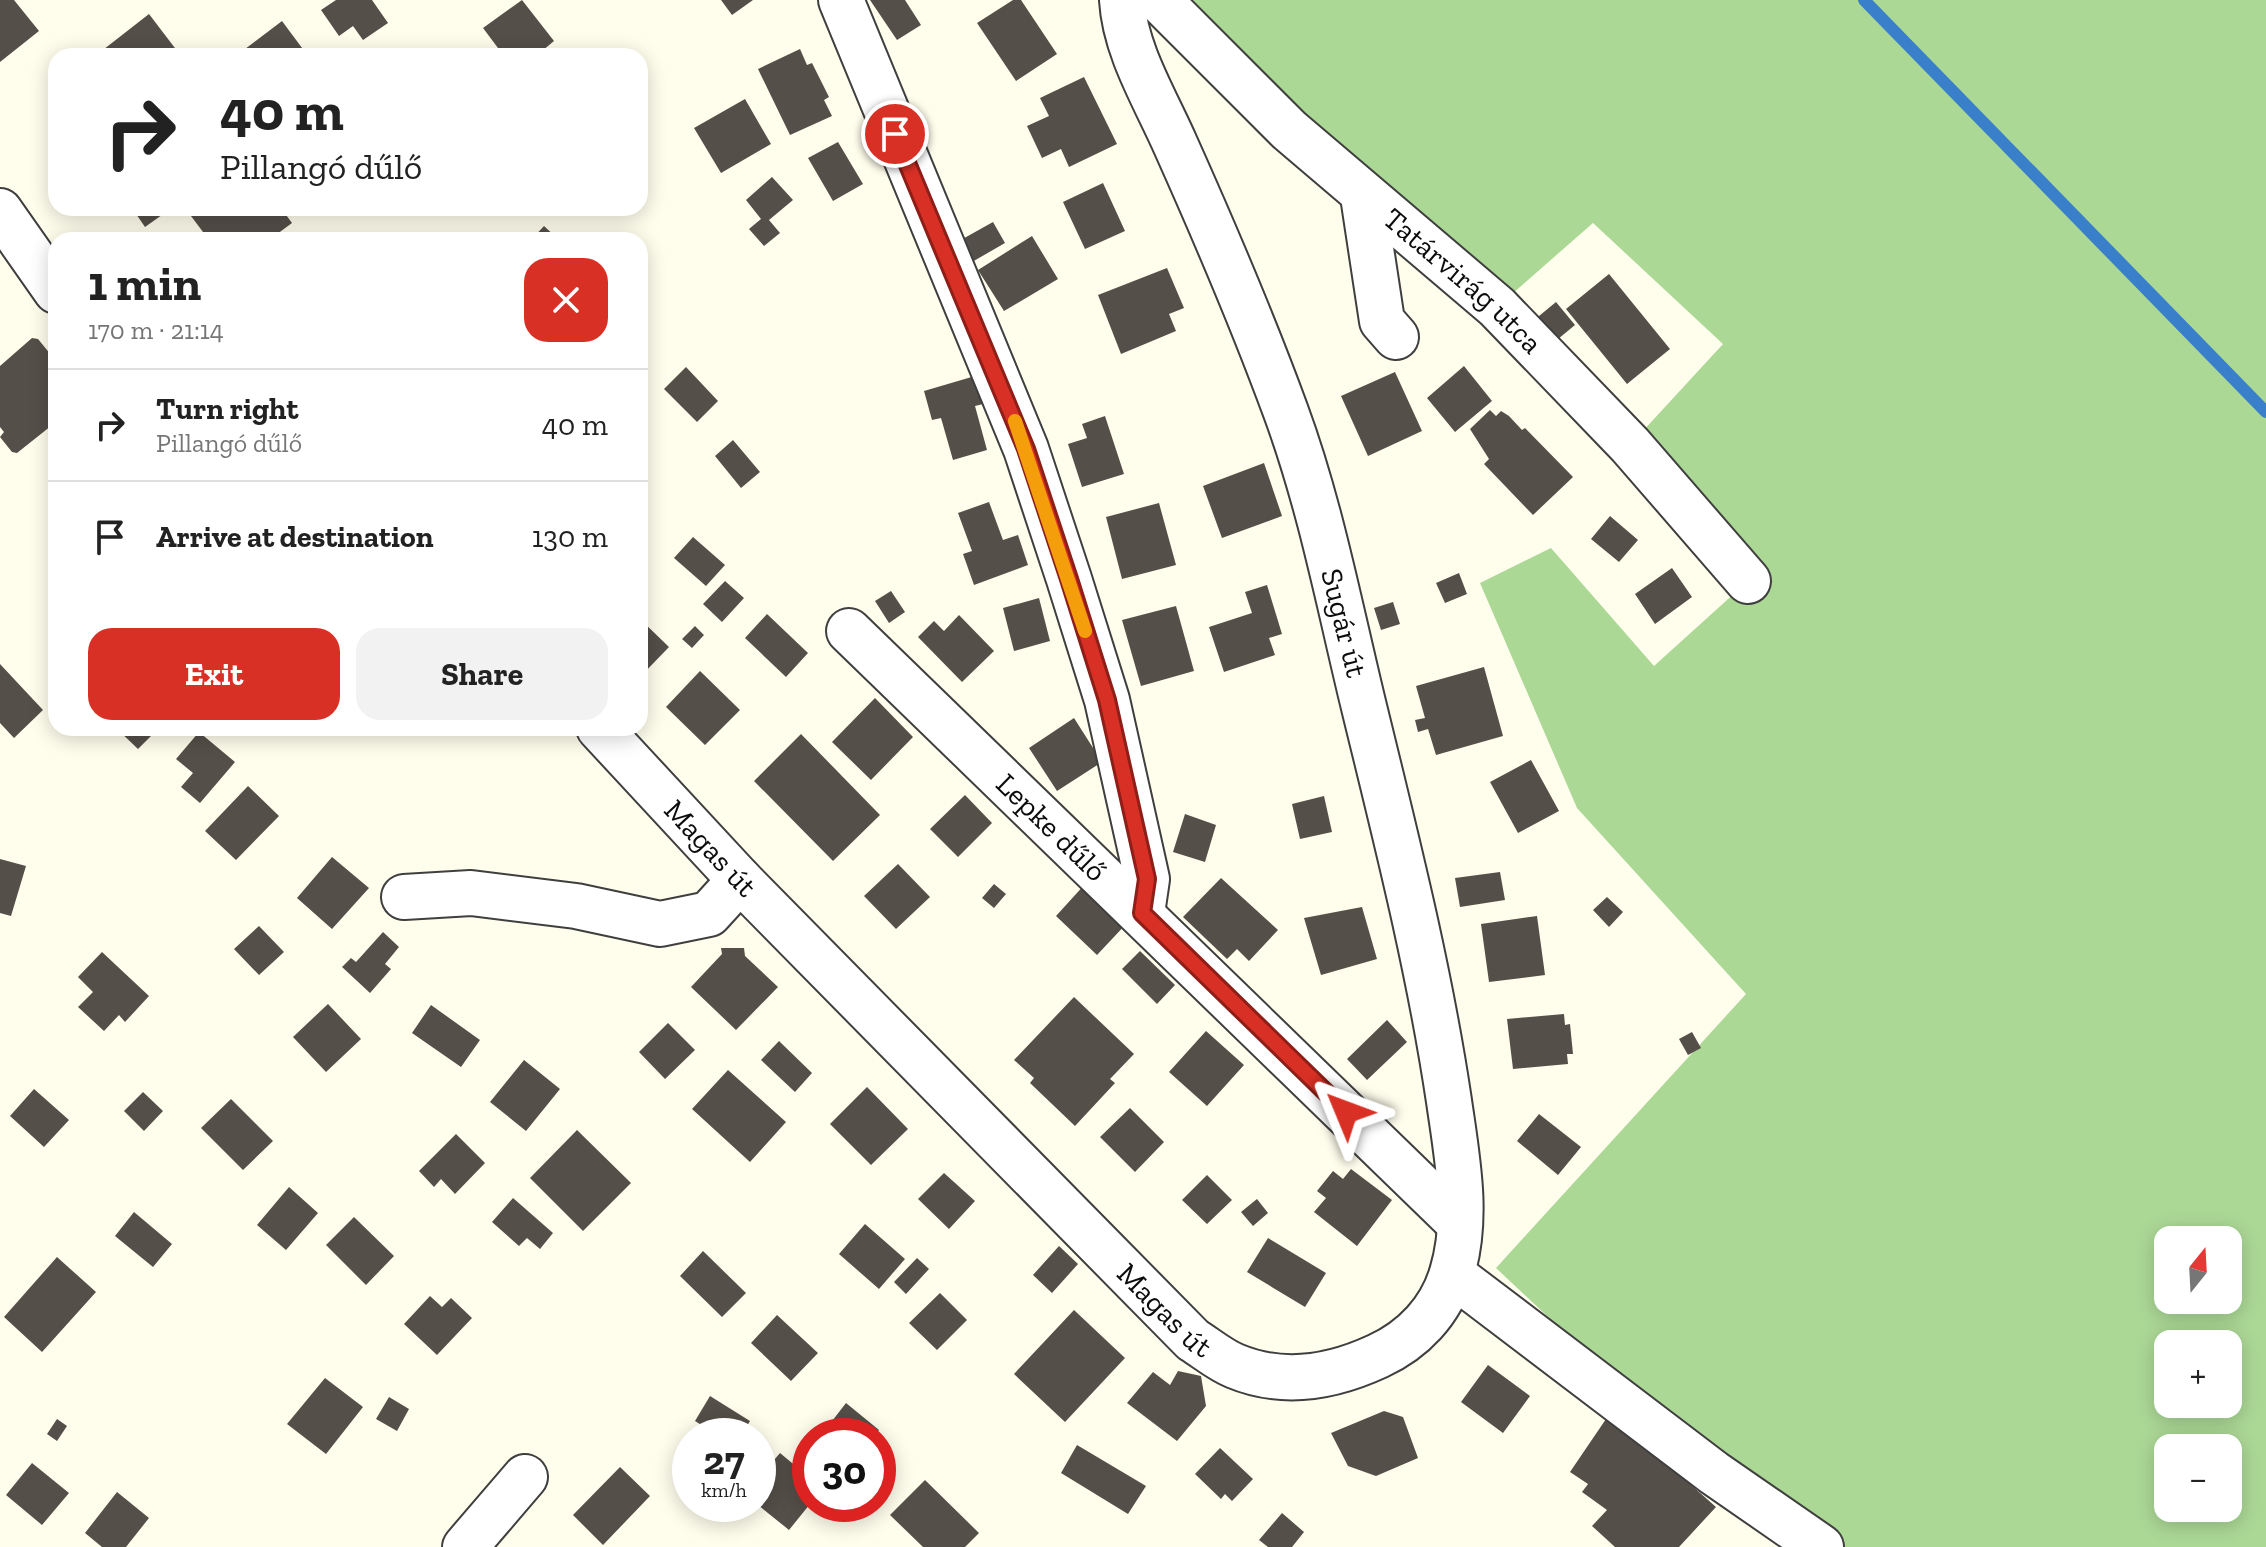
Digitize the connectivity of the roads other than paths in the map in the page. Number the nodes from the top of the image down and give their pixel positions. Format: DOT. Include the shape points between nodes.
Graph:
graph roads {
  1 [pos="841,0"];
  2 [pos="1122,0"];
  3 [pos="1159,0"];
  4 [pos="1363,196"];
  5 [pos="0,211"];
  6 [pos="48,280"];
  7 [pos="1396,337"];
  8 [pos="1748,581"];
  9 [pos="849,631"];
  10 [pos="606,736"];
  11 [pos="740,880"];
  12 [pos="404,897"];
  13 [pos="1142,913"];
  14 [pos="1459,1223"];
  15 [pos="1452,1274"];
  16 [pos="525,1477"];
  17 [pos="465,1547"];
  18 [pos="1821,1547"];
  1 -- 13 [label="street" via="1026,449 1060,550 1107,700 1147,879"];
  2 -- 14 [label="street, Sugár út" via="1123,20 1142,71 1288,417 1318,519 1420,933 1456,1152"];
  3 -- 4 [label="street, Tatárvirág utca"];
  4 -- 7 [label="street" via="1382,321"];
  4 -- 8 [label="street, Tatárvirág utca" via="1497,307 1630,445"];
  5 -- 6 [label="street"];
  9 -- 13 [label="street, Lepke dűlő"];
  10 -- 11 [label="street, Magas út"];
  11 -- 12 [label="street" via="709,914 660,924 576,906 471,893"];
  11 -- 15 [label="street, Magas út" via="1193,1340 1235,1366 1271,1375 1323,1377 1360,1364 1413,1336 1432,1314"];
  13 -- 14 [label="street, Lepke dűlő"];
  14 -- 15 [label="street, Sugár út"];
  15 -- 18 [label="street" via="1714,1473"];
  16 -- 17 [label="street"];
}
